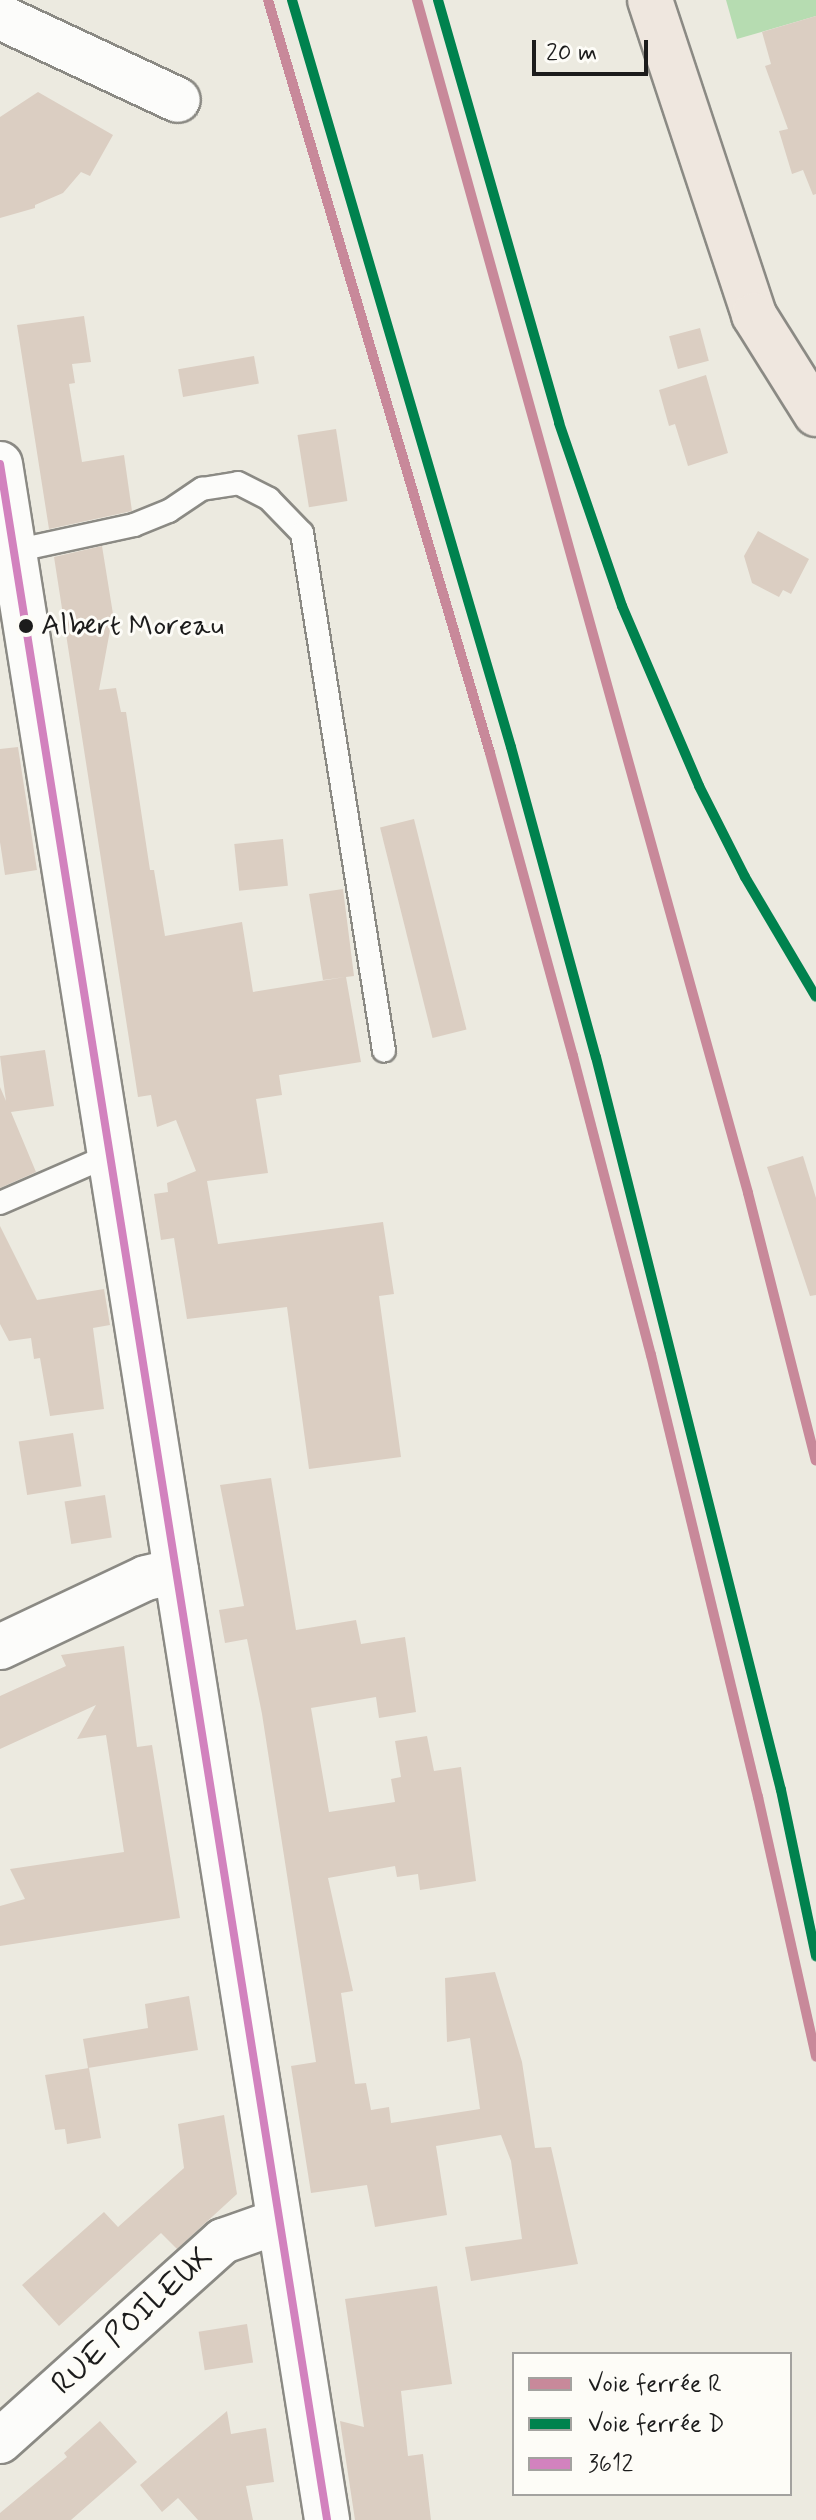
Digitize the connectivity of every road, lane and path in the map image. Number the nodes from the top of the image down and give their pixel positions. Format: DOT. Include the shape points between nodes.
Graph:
graph roads {
  1 [pos="650,0"];
  2 [pos="0,17"];
  3 [pos="178,100"];
  4 [pos="796,362"];
  5 [pos="816,414"];
  6 [pos="0,464"];
  7 [pos="14,551"];
  8 [pos="384,1051"];
  9 [pos="110,1155"];
  10 [pos="0,1203"];
  11 [pos="176,1571"];
  12 [pos="0,1647"];
  13 [pos="277,2222"];
  14 [pos="0,2441"];
  15 [pos="327,2520"];
  1 -- 4 [label="main road" via="754,315"];
  2 -- 3 [label="street"];
  4 -- 5 [label="main road"];
  6 -- 7 [label="street"];
  7 -- 8 [label="lane" via="134,525 169,511 202,489 238,483 269,499 302,533"];
  7 -- 9 [label="street"];
  9 -- 10 [label="lane"];
  9 -- 11 [label="street"];
  11 -- 12 [label="street" via="146,1578"];
  11 -- 13 [label="street"];
  13 -- 14 [label="street, RUE POILEUX" via="223,2241"];
  13 -- 15 [label="street"];
}
